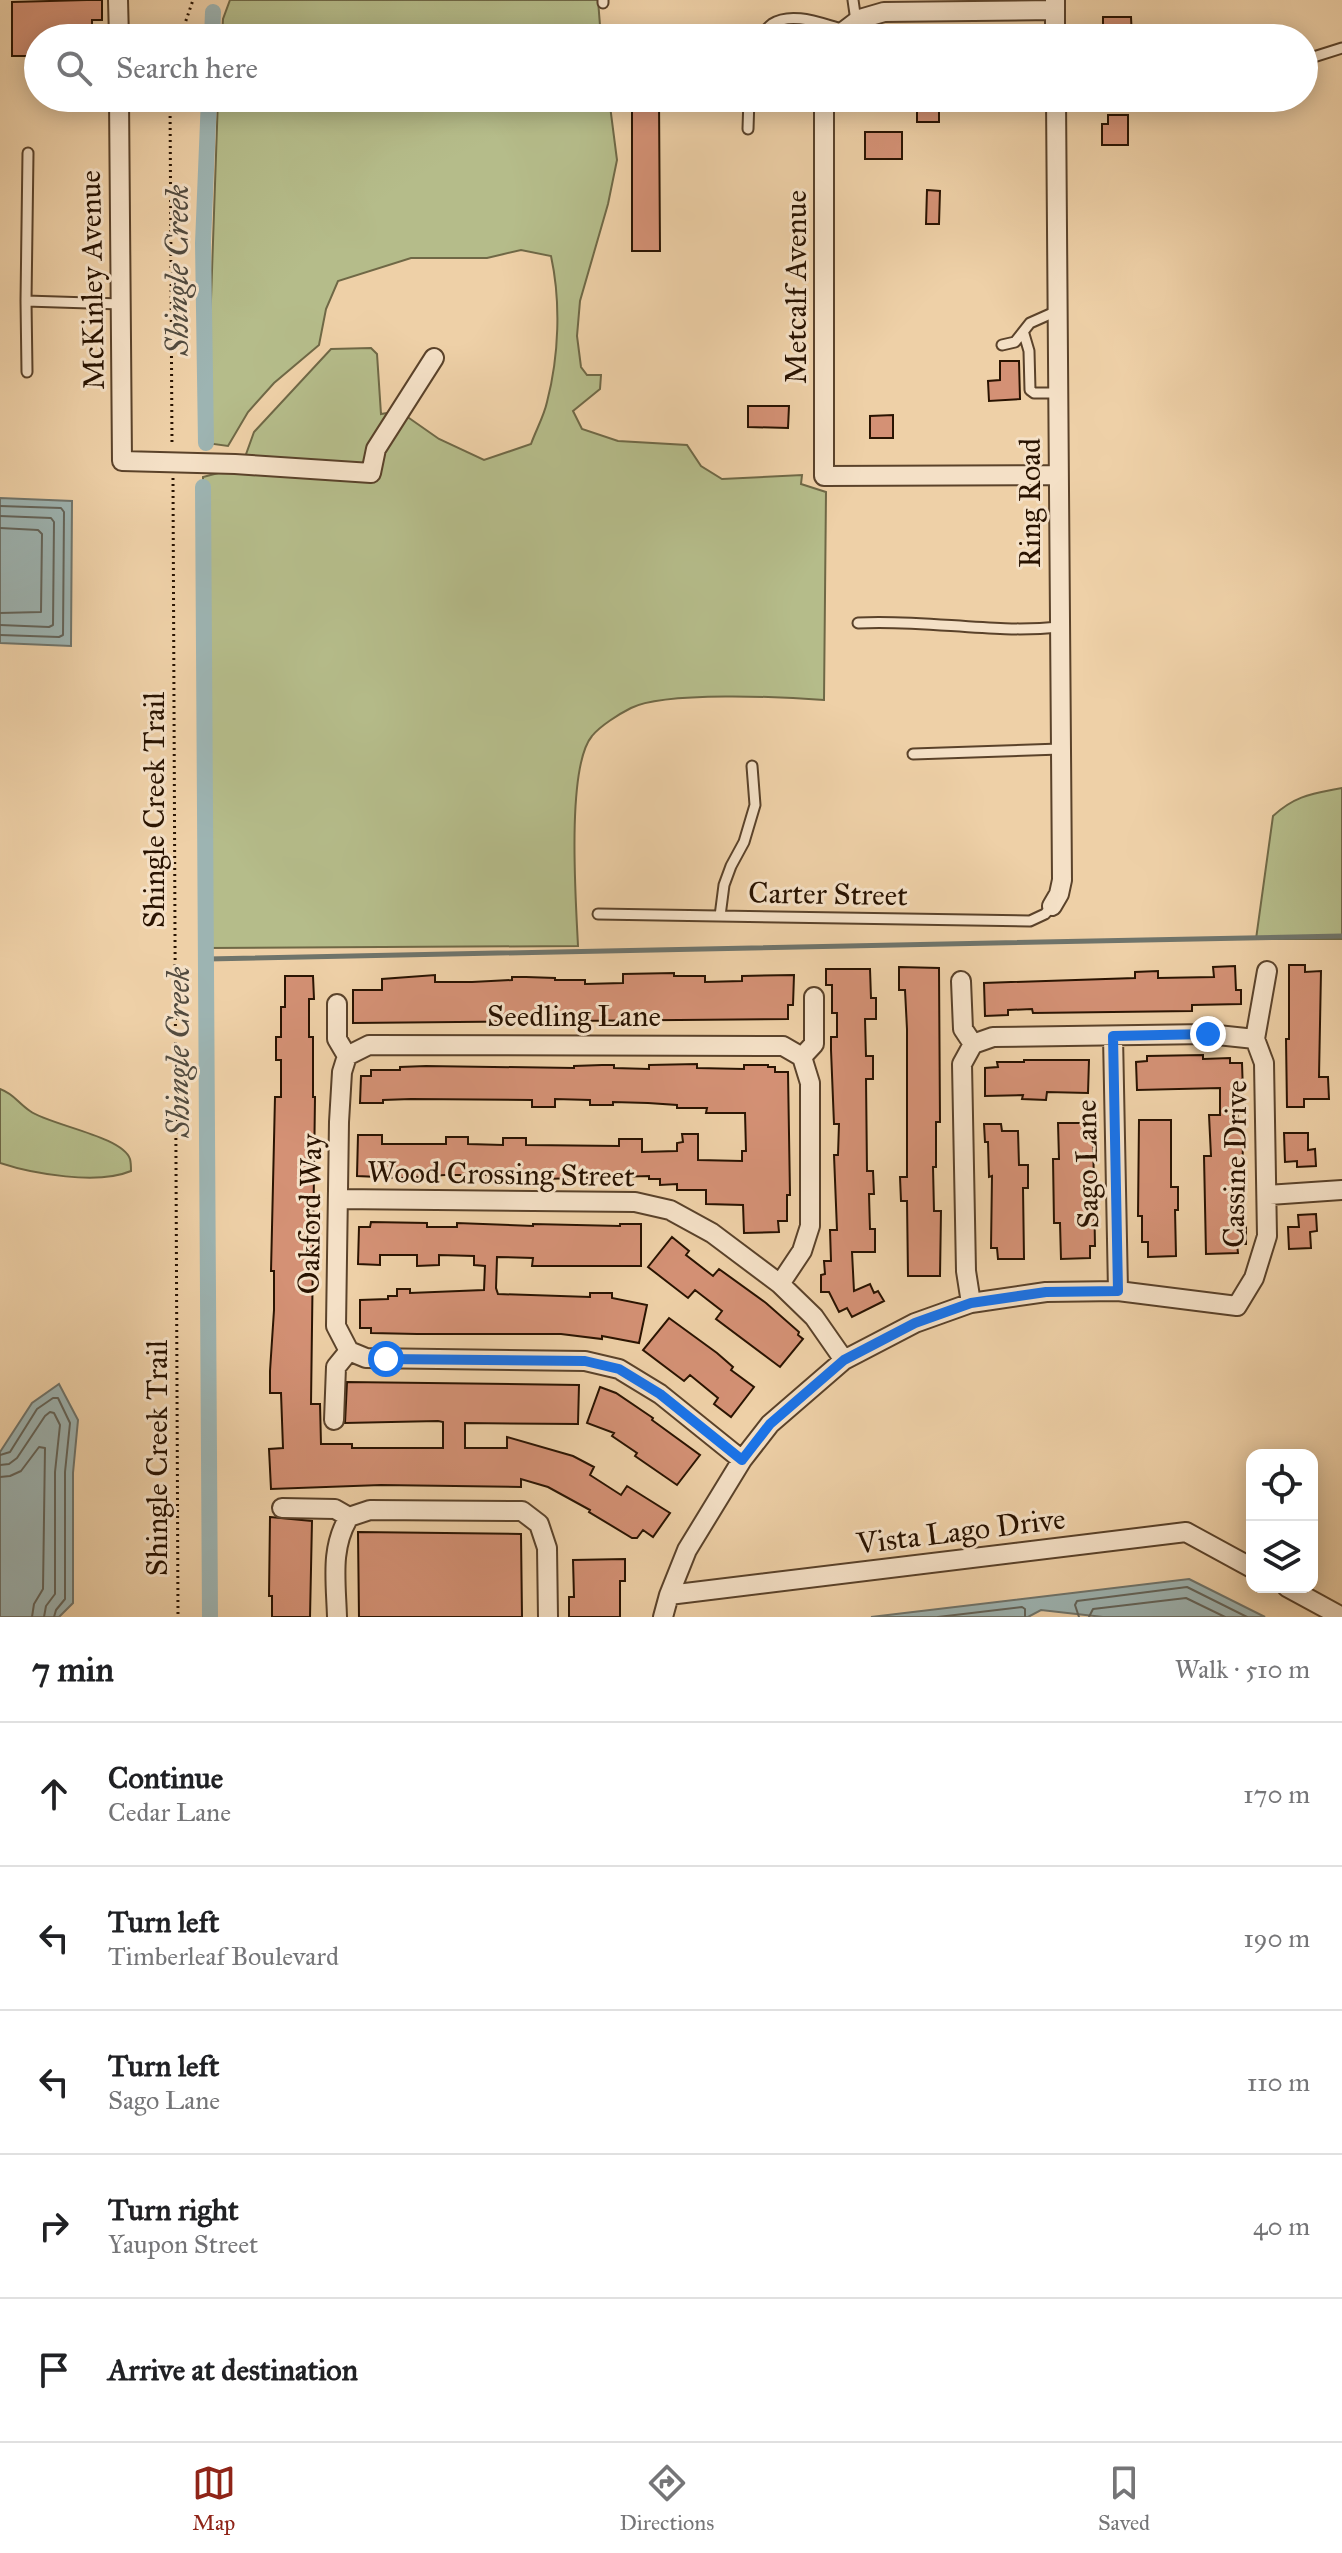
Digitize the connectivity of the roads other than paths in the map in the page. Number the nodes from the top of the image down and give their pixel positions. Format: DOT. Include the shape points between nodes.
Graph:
graph roads {
  1 [pos="118,0"];
  2 [pos="853,0"];
  3 [pos="1055,5"];
  4 [pos="119,24"];
  5 [pos="773,24"];
  6 [pos="822,24"];
  7 [pos="846,24"];
  8 [pos="856,24"];
  9 [pos="1342,48"];
  10 [pos="1318,56"];
  11 [pos="119,112"];
  12 [pos="749,112"];
  13 [pos="824,112"];
  14 [pos="1056,112"];
  15 [pos="748,129"];
  16 [pos="28,153"];
  17 [pos="26,301"];
  18 [pos="121,304"];
  19 [pos="1057,311"];
  20 [pos="1024,334"];
  21 [pos="1002,345"];
  22 [pos="434,358"];
  23 [pos="27,372"];
  24 [pos="1057,393"];
  25 [pos="1057,475"];
  26 [pos="858,623"];
  27 [pos="1059,627"];
  28 [pos="1060,749"];
  29 [pos="913,754"];
  30 [pos="752,766"];
  31 [pos="1052,906"];
  32 [pos="598,914"];
  33 [pos="720,916"];
  34 [pos="1267,971"];
  35 [pos="961,981"];
  36 [pos="814,997"];
  37 [pos="337,1004"];
  38 [pos="1113,1036"];
  39 [pos="1255,1039"];
  40 [pos="973,1044"];
  41 [pos="347,1056"];
  42 [pos="802,1057"];
  43 [pos="1342,1190"];
  44 [pos="1268,1195"];
  45 [pos="338,1199"];
  46 [pos="780,1284"];
  47 [pos="1118,1291"];
  48 [pos="971,1303"];
  49 [pos="349,1351"];
  50 [pos="844,1360"];
  51 [pos="334,1420"];
  52 [pos="742,1460"];
  53 [pos="282,1508"];
  54 [pos="349,1517"];
  55 [pos="1246,1565"];
  56 [pos="1298,1593"];
  57 [pos="669,1595"];
  58 [pos="337,1617"];
  59 [pos="548,1617"];
  60 [pos="663,1617"];
  61 [pos="1342,1617"];
  1 -- 4 [label="street"];
  2 -- 7 [label="lane"];
  3 -- 8 [label="street" via="884,12"];
  5 -- 6 [label="lane" via="785,19"];
  9 -- 10 [label="lane"];
  11 -- 18 [label="street, McKinley Avenue"];
  12 -- 15 [label="lane"];
  13 -- 25 [label="street, Metcalf Avenue" via="824,476"];
  14 -- 19 [label="street, Ring Road"];
  16 -- 17 [label="lane"];
  17 -- 18 [label="lane"];
  17 -- 23 [label="lane"];
  18 -- 22 [label="street, McKinley Avenue" via="122,461 371,473 376,449"];
  19 -- 20 [label="lane" via="1030,323"];
  19 -- 24 [label="street, Ring Road"];
  20 -- 21 [label="lane"];
  20 -- 24 [label="lane" via="1030,390"];
  24 -- 25 [label="street, Ring Road"];
  25 -- 27 [label="street, Ring Road"];
  26 -- 27 [label="lane"];
  27 -- 28 [label="street, Ring Road"];
  28 -- 29 [label="lane"];
  28 -- 31 [label="street, Ring Road" via="1062,880"];
  30 -- 33 [label="lane" via="755,805 724,885"];
  31 -- 33 [label="lane, Carter Street" via="1030,921"];
  32 -- 33 [label="lane, Carter Street"];
  34 -- 39 [label="street, Cassine Drive"];
  35 -- 40 [label="street" via="963,1029"];
  36 -- 42 [label="street" via="814,1044"];
  37 -- 41 [label="street, Oakford Way" via="337,1039"];
  38 -- 39 [label="street" via="1208,1034"];
  38 -- 40 [label="street" via="993,1037"];
  38 -- 47 [label="street, Sago Lane"];
  39 -- 44 [label="street, Cassine Drive" via="1264,1063"];
  40 -- 48 [label="street" via="962,1064"];
  41 -- 42 [label="street, Seedling Lane" via="369,1045 675,1044 783,1046"];
  41 -- 45 [label="street, Oakford Way"];
  42 -- 46 [label="street" via="810,1083 810,1226 802,1251"];
  43 -- 44 [label="street"];
  44 -- 47 [label="street, Cassine Drive" via="1262,1259 1237,1306"];
  45 -- 46 [label="street, Wood Crossing Street" via="635,1202 670,1210 712,1233"];
  45 -- 49 [label="street, Oakford Way" via="336,1326"];
  46 -- 50 [label="street, Wood Crossing Street" via="814,1317"];
  47 -- 48 [label="street" via="1046,1292"];
  48 -- 50 [label="street" via="915,1323"];
  49 -- 51 [label="street" via="336,1367"];
  49 -- 52 [label="street" via="366,1358 585,1361 619,1369 680,1409"];
  50 -- 52 [label="street" via="770,1424"];
  52 -- 57 [label="street" via="687,1550"];
  53 -- 54 [label="street" via="335,1509"];
  54 -- 58 [label="street" via="336,1547"];
  54 -- 59 [label="street" via="370,1510 522,1511 539,1524 547,1548"];
  55 -- 57 [label="street, Vista Lago Drive" via="1186,1532"];
  56 -- 61 [label="street"];
  57 -- 60 [label="street"];
}
